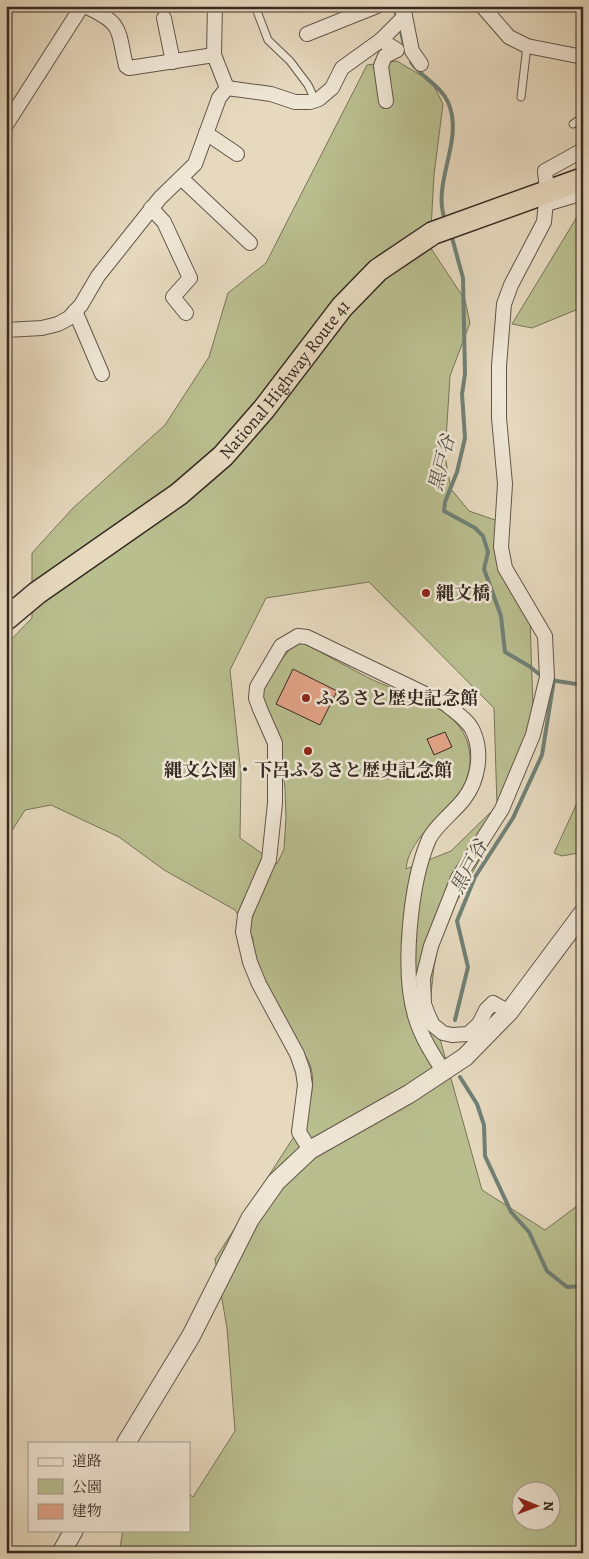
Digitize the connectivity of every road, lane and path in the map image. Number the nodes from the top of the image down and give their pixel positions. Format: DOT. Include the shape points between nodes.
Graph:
graph roads {
  1 [pos="83,6"];
  2 [pos="215,6"];
  3 [pos="255,6"];
  4 [pos="377,6"];
  5 [pos="482,6"];
  6 [pos="402,11"];
  7 [pos="164,18"];
  8 [pos="308,34"];
  9 [pos="381,40"];
  10 [pos="527,46"];
  11 [pos="214,55"];
  12 [pos="583,57"];
  13 [pos="173,62"];
  14 [pos="420,64"];
  15 [pos="227,88"];
  16 [pos="520,97"];
  17 [pos="315,100"];
  18 [pos="386,101"];
  19 [pos="583,117"];
  20 [pos="573,124"];
  21 [pos="6,125"];
  22 [pos="206,133"];
  23 [pos="583,150"];
  24 [pos="237,154"];
  25 [pos="180,178"];
  26 [pos="583,179"];
  27 [pos="583,193"];
  28 [pos="546,197"];
  29 [pos="151,208"];
  30 [pos="250,243"];
  31 [pos="75,311"];
  32 [pos="186,313"];
  33 [pos="6,330"];
  34 [pos="102,374"];
  35 [pos="6,619"];
  36 [pos="583,913"];
  37 [pos="509,1012"];
  38 [pos="444,1072"];
  39 [pos="310,1150"];
  40 [pos="127,1442"];
  41 [pos="73,1532"];
  42 [pos="61,1553"];
  1 -- 13 [label="street" via="104,14 116,25 129,68"];
  1 -- 21 [label="street"];
  2 -- 11 [label="street"];
  3 -- 17 [label="lane" via="268,40 296,68"];
  4 -- 8 [label="street"];
  5 -- 10 [label="street" via="501,31"];
  6 -- 9 [label="street"];
  6 -- 14 [label="street" via="412,51"];
  7 -- 13 [label="street"];
  9 -- 17 [label="street" via="350,60 332,88"];
  9 -- 18 [label="street" via="397,50 385,56 381,66"];
  10 -- 12 [label="street"];
  10 -- 16 [label="lane"];
  11 -- 13 [label="street"];
  11 -- 15 [label="street"];
  15 -- 17 [label="street" via="280,96 296,102"];
  15 -- 22 [label="street"];
  19 -- 20 [label="lane"];
  22 -- 24 [label="street"];
  22 -- 25 [label="street" via="195,164"];
  23 -- 28 [label="street" via="545,171"];
  25 -- 29 [label="street"];
  25 -- 30 [label="street"];
  26 -- 28 [label="highway, National Highway Route 41"];
  27 -- 28 [label="street"];
  28 -- 35 [label="highway, National Highway Route 41" via="433,233 378,270 342,307 264,409 223,456 179,494 37,593"];
  28 -- 37 [label="street" via="544,222 504,304 499,366 505,484 501,547 505,568 545,636 546,677 533,735 502,809 458,878 431,946 424,978 424,1004 429,1017 443,1033 468,1034 493,1003"];
  29 -- 31 [label="street"];
  29 -- 32 [label="street" via="164,222 190,278 173,297"];
  31 -- 33 [label="street" via="58,324"];
  31 -- 34 [label="street"];
  36 -- 37 [label="street"];
  37 -- 38 [label="street" via="485,1039"];
  38 -- 39 [label="street"];
  38 -- 39 [label="street" via="426,1044 416,1018 411,999 409,947 416,879 430,838 474,786 477,750 472,730 446,704 298,636 281,646 257,687 256,698 275,743 275,803 269,860 245,915 243,932 259,984 303,1071 305,1085 298,1132"];
  39 -- 40 [label="street" via="276,1182 250,1219 194,1332"];
  41 -- 42 [label="street"];
}
